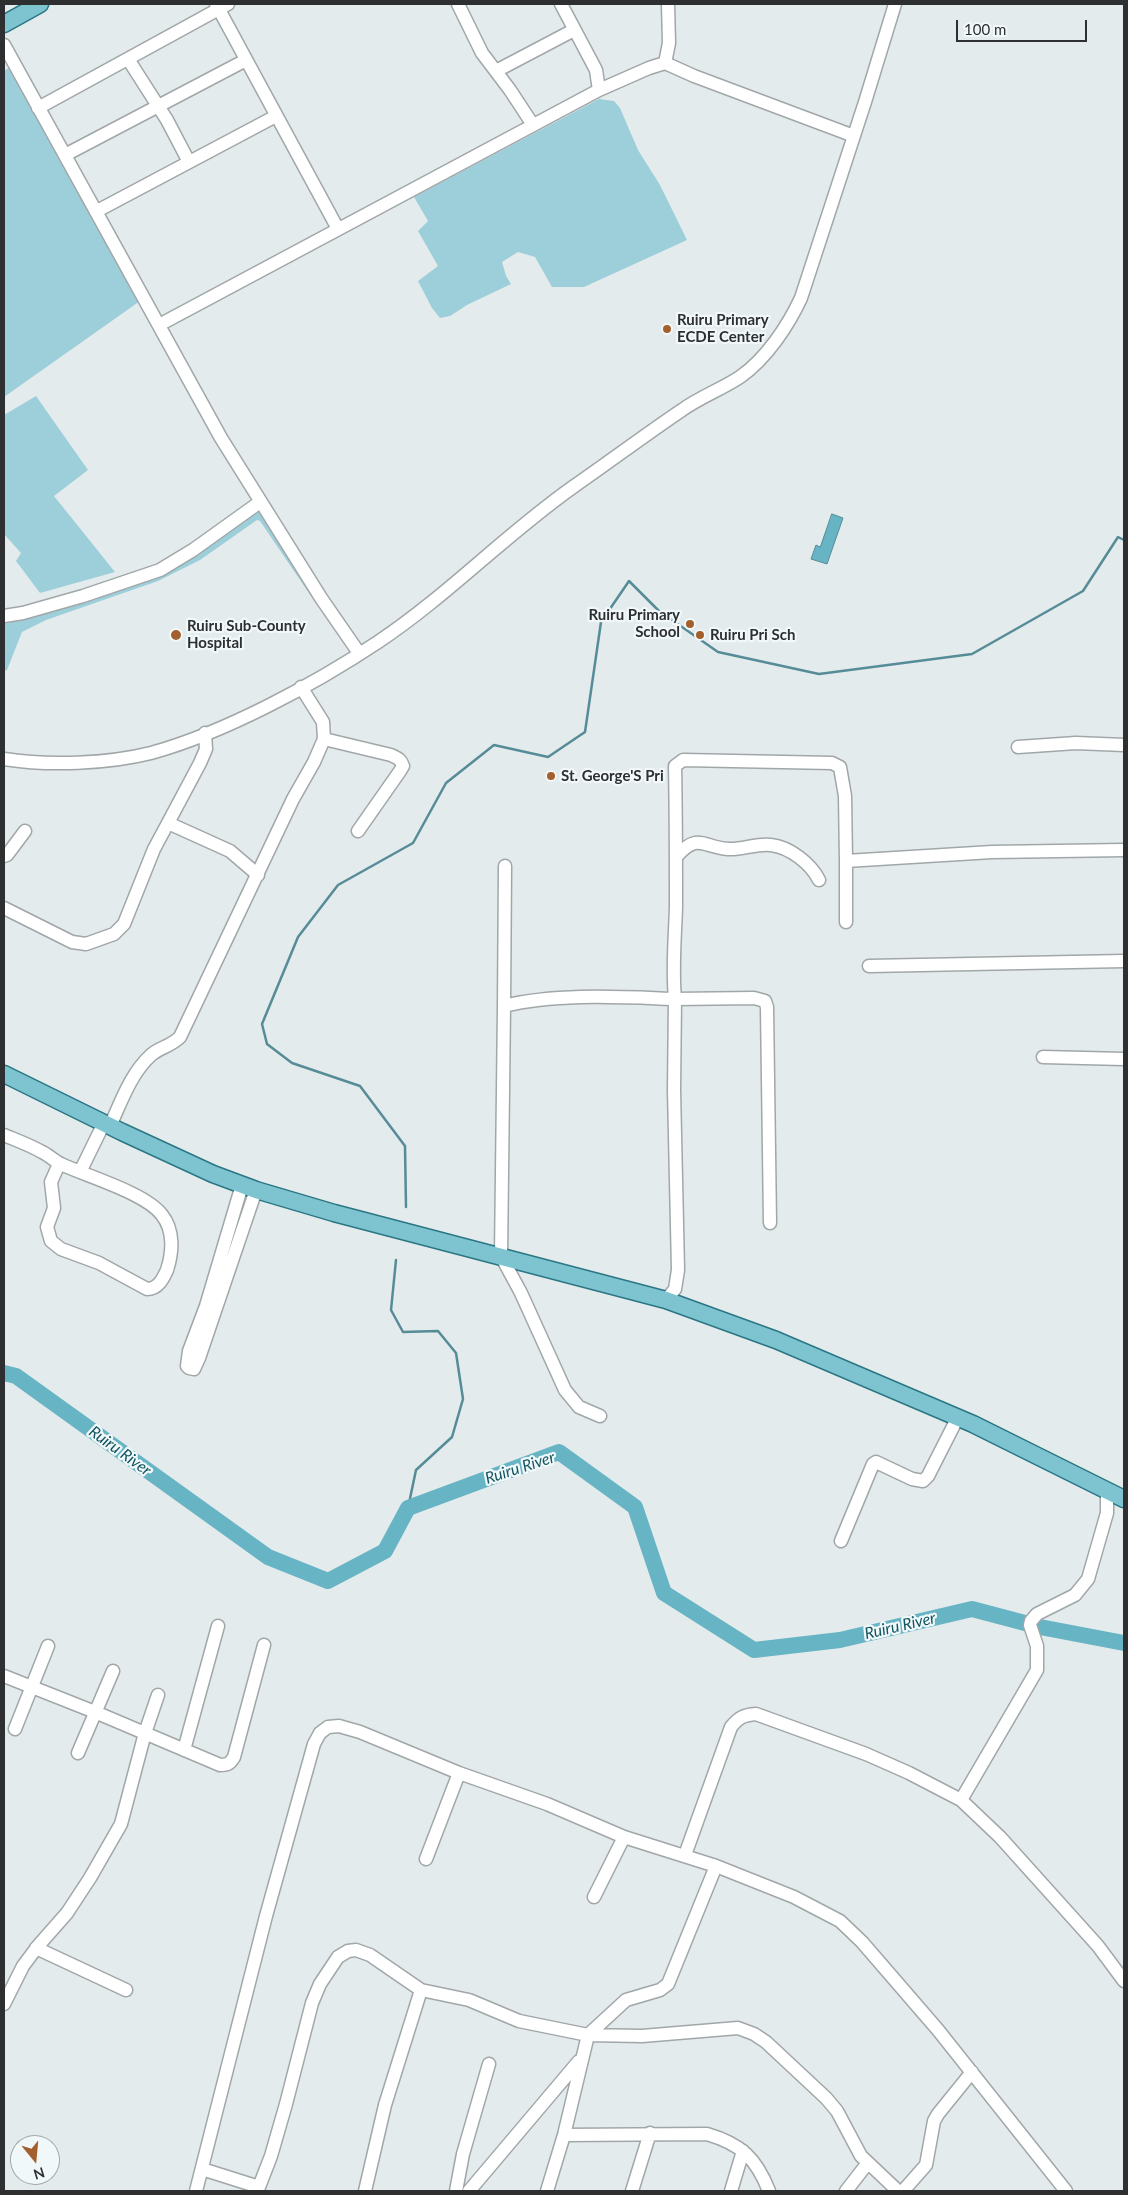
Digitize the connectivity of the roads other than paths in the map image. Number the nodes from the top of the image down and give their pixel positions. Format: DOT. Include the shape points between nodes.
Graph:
graph roads {
  1 [pos="40,4"];
  2 [pos="458,4"];
  3 [pos="561,4"];
  4 [pos="668,4"];
  5 [pos="895,4"];
  6 [pos="221,5"];
  7 [pos="4,24"];
  8 [pos="574,30"];
  9 [pos="4,45"];
  10 [pos="128,58"];
  11 [pos="246,60"];
  12 [pos="666,63"];
  13 [pos="496,71"];
  14 [pos="599,90"];
  15 [pos="159,107"];
  16 [pos="38,108"];
  17 [pos="276,116"];
  18 [pos="533,125"];
  19 [pos="854,136"];
  20 [pos="65,156"];
  21 [pos="189,162"];
  22 [pos="97,211"];
  23 [pos="338,229"];
  24 [pos="159,325"];
  25 [pos="260,502"];
  26 [pos="4,616"];
  27 [pos="359,653"];
  28 [pos="301,687"];
  29 [pos="205,733"];
  30 [pos="324,740"];
  31 [pos="1124,745"];
  32 [pos="1018,748"];
  33 [pos="4,760"];
  34 [pos="168,823"];
  35 [pos="25,831"];
  36 [pos="358,831"];
  37 [pos="1124,850"];
  38 [pos="4,856"];
  39 [pos="676,857"];
  40 [pos="846,861"];
  41 [pos="504,866"];
  42 [pos="258,875"];
  43 [pos="819,880"];
  44 [pos="4,908"];
  45 [pos="846,922"];
  46 [pos="1124,961"];
  47 [pos="869,966"];
  48 [pos="674,999"];
  49 [pos="504,1006"];
  50 [pos="1043,1057"];
  51 [pos="1124,1058"];
  52 [pos="4,1074"];
  53 [pos="107,1125"];
  54 [pos="4,1135"];
  55 [pos="59,1164"];
  56 [pos="80,1172"];
  57 [pos="249,1188"];
  58 [pos="770,1223"];
  59 [pos="234,1234"];
  60 [pos="501,1256"];
  61 [pos="666,1300"];
  62 [pos="600,1416"];
  63 [pos="958,1417"];
  64 [pos="1107,1491"];
  65 [pos="1124,1499"];
  66 [pos="841,1541"];
  67 [pos="218,1626"];
  68 [pos="264,1645"];
  69 [pos="48,1646"];
  70 [pos="113,1671"];
  71 [pos="4,1676"];
  72 [pos="31,1686"];
  73 [pos="158,1695"];
  74 [pos="95,1712"];
  75 [pos="15,1729"];
  76 [pos="145,1733"];
  77 [pos="184,1750"];
  78 [pos="78,1753"];
  79 [pos="459,1772"];
  80 [pos="961,1800"];
  81 [pos="624,1837"];
  82 [pos="685,1855"];
  83 [pos="426,1859"];
  84 [pos="716,1866"];
  85 [pos="594,1897"];
  86 [pos="36,1948"];
  87 [pos="1124,1981"];
  88 [pos="126,1990"];
  89 [pos="421,1990"];
  90 [pos="4,2004"];
  91 [pos="588,2035"];
  92 [pos="583,2057"];
  93 [pos="489,2064"];
  94 [pos="972,2072"];
  95 [pos="650,2134"];
  96 [pos="564,2135"];
  97 [pos="744,2151"];
  98 [pos="868,2164"];
  99 [pos="202,2169"];
  100 [pos="259,2189"];
  101 [pos="196,2191"];
  102 [pos="365,2191"];
  103 [pos="456,2191"];
  104 [pos="470,2191"];
  105 [pos="547,2191"];
  106 [pos="632,2191"];
  107 [pos="731,2191"];
  108 [pos="769,2191"];
  109 [pos="846,2191"];
  110 [pos="898,2191"];
  111 [pos="903,2191"];
  112 [pos="1066,2191"];
  1 -- 7 [label="main road"];
  2 -- 13 [label="street" via="482,53"];
  3 -- 8 [label="street"];
  4 -- 12 [label="street"];
  5 -- 19 [label="street"];
  6 -- 10 [label="street"];
  6 -- 11 [label="street"];
  8 -- 13 [label="street"];
  8 -- 14 [label="street" via="596,70"];
  9 -- 16 [label="street"];
  10 -- 15 [label="street"];
  10 -- 16 [label="street"];
  11 -- 15 [label="street"];
  11 -- 17 [label="street"];
  12 -- 14 [label="street"];
  12 -- 19 [label="street"];
  13 -- 18 [label="street"];
  14 -- 18 [label="street"];
  15 -- 20 [label="street"];
  15 -- 21 [label="street"];
  16 -- 20 [label="street"];
  17 -- 21 [label="street"];
  17 -- 23 [label="street"];
  18 -- 23 [label="street"];
  19 -- 27 [label="street" via="801,298 788,321 752,367 685,408 560,497 397,628"];
  20 -- 22 [label="street"];
  21 -- 22 [label="street"];
  22 -- 24 [label="street"];
  23 -- 24 [label="street"];
  24 -- 25 [label="street"];
  25 -- 26 [label="street" via="160,570 83,596"];
  25 -- 27 [label="street"];
  27 -- 28 [label="street"];
  28 -- 29 [label="street"];
  28 -- 30 [label="street" via="323,722"];
  29 -- 33 [label="street" via="151,753 116,760"];
  29 -- 34 [label="street" via="206,749"];
  30 -- 36 [label="street" via="391,755 402,762 400,771"];
  30 -- 42 [label="street"];
  31 -- 32 [label="street" via="1076,743"];
  34 -- 42 [label="street" via="230,852"];
  34 -- 44 [label="street" via="124,924 114,934 86,944 72,942"];
  35 -- 38 [label="street"];
  37 -- 40 [label="street" via="992,852"];
  39 -- 40 [label="street" via="675,766 683,760 832,762 840,767 842,774"];
  39 -- 43 [label="street" via="696,842 729,849 771,845 788,851 812,868"];
  39 -- 48 [label="street" via="672,962"];
  40 -- 45 [label="street"];
  41 -- 49 [label="street"];
  42 -- 53 [label="street" via="180,1037 171,1045 158,1049 141,1065"];
  46 -- 47 [label="street"];
  48 -- 49 [label="street" via="577,998"];
  48 -- 58 [label="street" via="754,998 765,1001"];
  48 -- 61 [label="street" via="678,1270 675,1289"];
  49 -- 60 [label="street"];
  50 -- 51 [label="street"];
  52 -- 53 [label="main road"];
  53 -- 56 [label="street"];
  53 -- 57 [label="main road"];
  54 -- 55 [label="street" via="43,1152"];
  55 -- 56 [label="street"];
  55 -- 56 [label="street" via="51,1182 54,1208 47,1227 51,1241 61,1249 153,1289 164,1278 171,1252 171,1236 163,1216 145,1202"];
  57 -- 59 [label="street"];
  57 -- 60 [label="main road"];
  59 -- 59 [label="street" via="197,1365 194,1369 189,1368 190,1352"];
  60 -- 61 [label="main road"];
  60 -- 62 [label="street" via="565,1390 579,1407"];
  61 -- 63 [label="main road" via="776,1340"];
  63 -- 64 [label="main road"];
  63 -- 66 [label="street" via="924,1481 912,1479 876,1462 872,1464"];
  64 -- 65 [label="main road"];
  64 -- 80 [label="street" via="1107,1513 1088,1579 1075,1595 1037,1614 1030,1625 1037,1646 1037,1670"];
  67 -- 77 [label="street"];
  68 -- 77 [label="street" via="231,1763 220,1765"];
  69 -- 72 [label="street"];
  70 -- 74 [label="street"];
  71 -- 72 [label="street"];
  72 -- 74 [label="street"];
  72 -- 75 [label="street"];
  73 -- 76 [label="street"];
  74 -- 76 [label="street"];
  74 -- 78 [label="street"];
  76 -- 77 [label="street"];
  76 -- 86 [label="street" via="121,1824 67,1913"];
  79 -- 81 [label="street"];
  79 -- 83 [label="street"];
  79 -- 99 [label="street" via="339,1726 328,1727 320,1733 314,1744 266,1916"];
  80 -- 82 [label="street" via="841,1744 756,1714 746,1715 738,1718 731,1727"];
  80 -- 87 [label="street" via="1000,1836 1098,1946"];
  81 -- 82 [label="street"];
  81 -- 85 [label="street"];
  82 -- 84 [label="street"];
  84 -- 91 [label="street" via="668,1984 660,1990 626,2000"];
  84 -- 94 [label="street" via="794,1897 840,1921 862,1942"];
  86 -- 88 [label="street"];
  86 -- 90 [label="street"];
  89 -- 91 [label="street" via="469,2000 519,2021"];
  89 -- 100 [label="street" via="370,1955 348,1950 338,1957 312,2003 281,2121"];
  89 -- 102 [label="street" via="385,2105"];
  91 -- 92 [label="street"];
  91 -- 98 [label="street" via="642,2036 738,2028 754,2034 826,2098"];
  92 -- 96 [label="street"];
  92 -- 104 [label="street"];
  93 -- 103 [label="street" via="463,2154"];
  94 -- 111 [label="street" via="938,2114 926,2165"];
  94 -- 112 [label="street"];
  95 -- 96 [label="street"];
  95 -- 97 [label="street" via="707,2134 728,2140"];
  95 -- 106 [label="street"];
  96 -- 105 [label="street"];
  97 -- 107 [label="street"];
  97 -- 108 [label="street" via="755,2163"];
  98 -- 109 [label="street"];
  98 -- 110 [label="street"];
  99 -- 100 [label="street"];
  99 -- 101 [label="street"];
}
